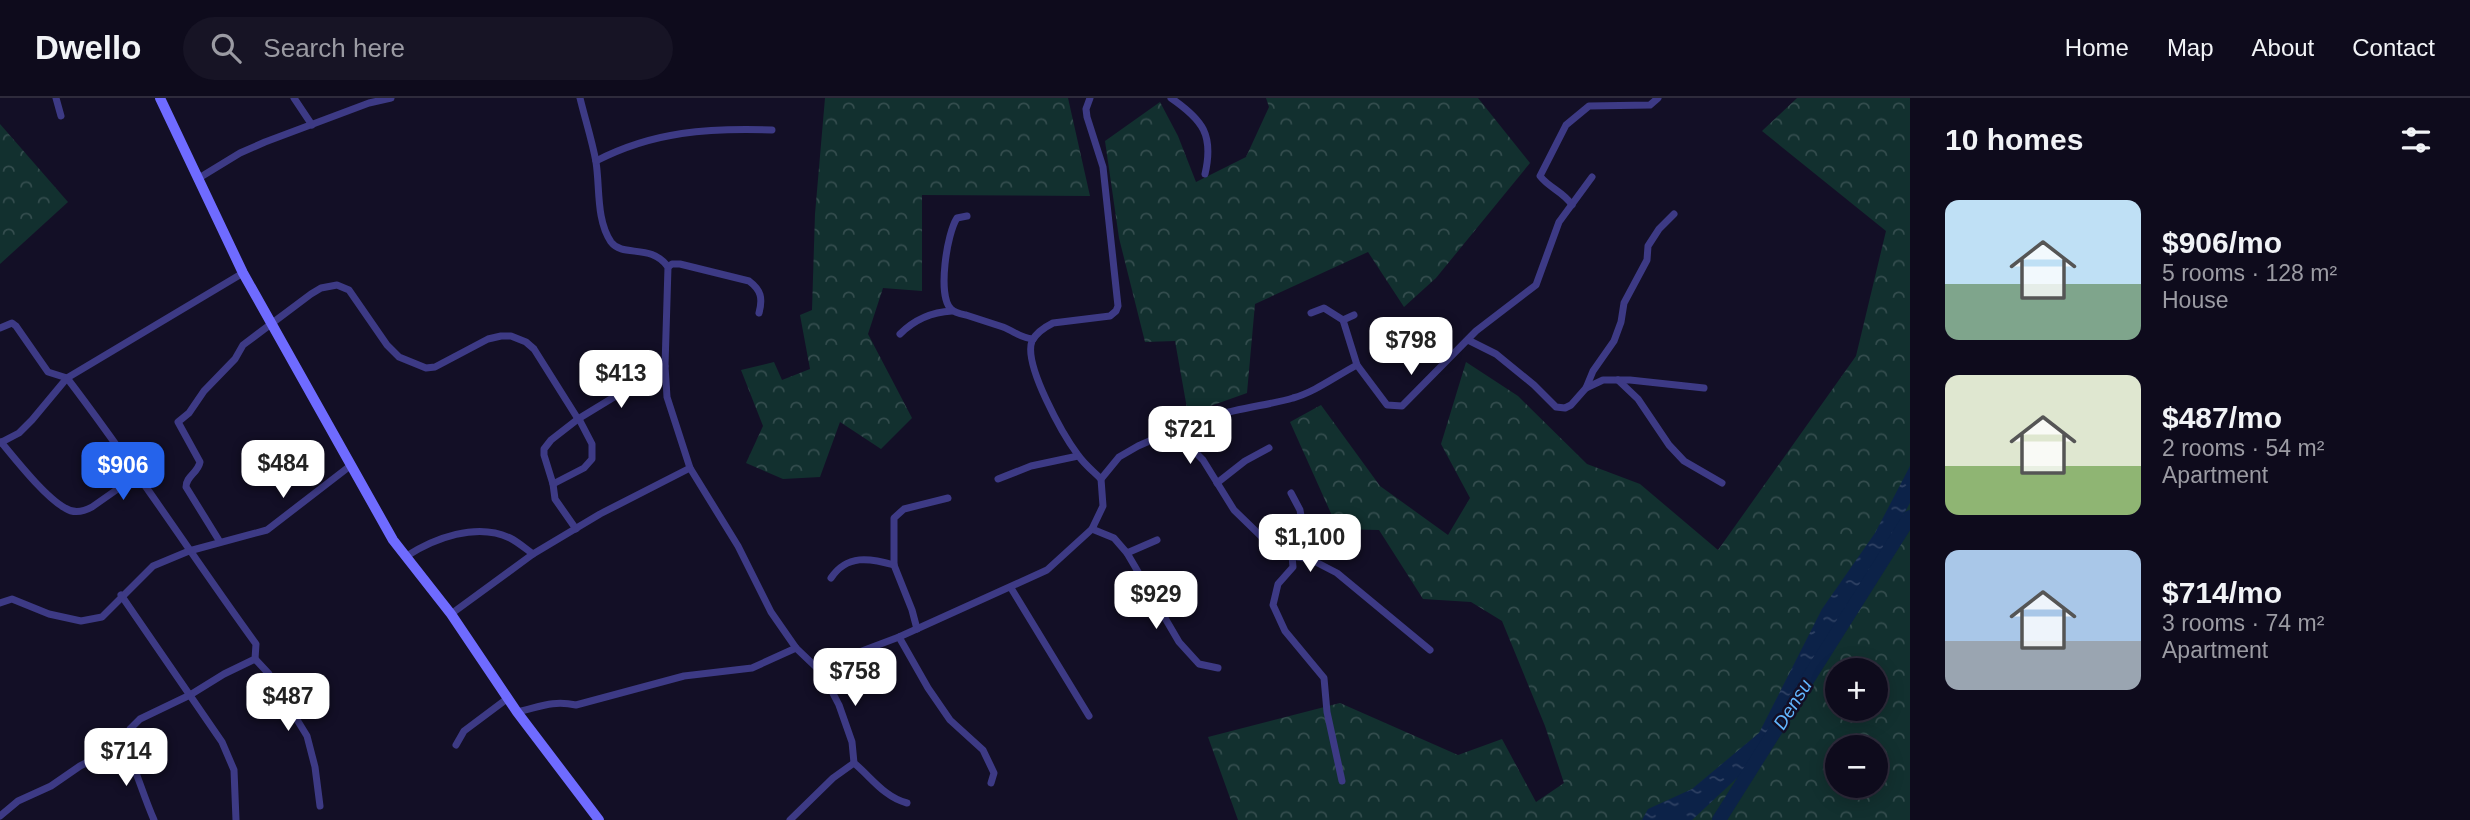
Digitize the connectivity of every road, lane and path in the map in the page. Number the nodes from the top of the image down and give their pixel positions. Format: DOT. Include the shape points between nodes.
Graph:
graph roads {
  1 [pos="56,98"];
  2 [pos="160,98"];
  3 [pos="294,98"];
  4 [pos="391,98"];
  5 [pos="580,98"];
  6 [pos="1090,98"];
  7 [pos="1171,98"];
  8 [pos="1658,98"];
  9 [pos="1590,102"];
  10 [pos="61,116"];
  11 [pos="312,125"];
  12 [pos="772,130"];
  13 [pos="596,161"];
  14 [pos="1205,174"];
  15 [pos="1592,177"];
  16 [pos="199,178"];
  17 [pos="1572,205"];
  18 [pos="1675,214"];
  19 [pos="968,216"];
  20 [pos="668,267"];
  21 [pos="243,273"];
  22 [pos="953,311"];
  23 [pos="759,313"];
  24 [pos="1311,313"];
  25 [pos="1354,315"];
  26 [pos="1343,320"];
  27 [pos="271,322"];
  28 [pos="0,328"];
  29 [pos="900,334"];
  30 [pos="1033,339"];
  31 [pos="1468,340"];
  32 [pos="1357,365"];
  33 [pos="664,366"];
  34 [pos="67,378"];
  35 [pos="1617,380"];
  36 [pos="1586,388"];
  37 [pos="1704,388"];
  38 [pos="579,419"];
  39 [pos="1180,437"];
  40 [pos="2,439"];
  41 [pos="1269,448"];
  42 [pos="1079,456"];
  43 [pos="350,466"];
  44 [pos="690,468"];
  45 [pos="139,474"];
  46 [pos="1101,479"];
  47 [pos="998,480"];
  48 [pos="1217,483"];
  49 [pos="553,484"];
  50 [pos="1722,484"];
  51 [pos="1291,493"];
  52 [pos="948,498"];
  53 [pos="576,529"];
  54 [pos="1092,529"];
  55 [pos="1157,540"];
  56 [pos="220,542"];
  57 [pos="189,551"];
  58 [pos="1127,552"];
  59 [pos="533,554"];
  60 [pos="1292,556"];
  61 [pos="405,557"];
  62 [pos="894,565"];
  63 [pos="831,578"];
  64 [pos="1011,588"];
  65 [pos="121,595"];
  66 [pos="0,603"];
  67 [pos="451,614"];
  68 [pos="917,629"];
  69 [pos="899,637"];
  70 [pos="796,648"];
  71 [pos="1430,650"];
  72 [pos="256,659"];
  73 [pos="817,668"];
  74 [pos="1218,668"];
  75 [pos="190,695"];
  76 [pos="508,698"];
  77 [pos="517,712"];
  78 [pos="1089,716"];
  79 [pos="124,744"];
  80 [pos="456,745"];
  81 [pos="853,763"];
  82 [pos="1342,780"];
  83 [pos="991,783"];
  84 [pos="907,803"];
  85 [pos="320,806"];
  86 [pos="0,816"];
  87 [pos="594,818"];
  88 [pos="154,820"];
  89 [pos="236,820"];
  90 [pos="790,820"];
  1 -- 10 [label="street"];
  2 -- 16 [label="street"];
  3 -- 11 [label="street"];
  4 -- 11 [label="street"];
  5 -- 13 [label="street"];
  6 -- 30 [label="street" via="1087,117 1103,167 1118,306 1110,316 1053,323"];
  7 -- 14 [label="street" via="1204,129 1209,145"];
  8 -- 9 [label="street" via="1650,105"];
  9 -- 17 [label="street" via="1566,125 1540,176"];
  11 -- 16 [label="street" via="240,153"];
  12 -- 13 [label="street" via="707,129 675,134"];
  13 -- 20 [label="street" via="603,222 611,241 662,258"];
  15 -- 17 [label="street"];
  16 -- 21 [label="street"];
  17 -- 31 [label="street" via="1559,222 1536,285"];
  18 -- 36 [label="street" via="1648,246 1647,260 1624,303 1614,341"];
  19 -- 22 [label="street" via="953,223 947,248 944,289"];
  20 -- 23 [label="street" via="680,264 749,281 762,296"];
  20 -- 33 [label="street"];
  21 -- 27 [label="street"];
  21 -- 34 [label="street"];
  22 -- 29 [label="street" via="931,314"];
  22 -- 30 [label="street"];
  24 -- 26 [label="street" via="1324,308"];
  25 -- 26 [label="street"];
  26 -- 32 [label="street"];
  27 -- 38 [label="street" via="321,288 337,285 349,290 399,357 426,368 488,339 519,338 534,349"];
  27 -- 43 [label="street"];
  27 -- 56 [label="street" via="243,345 178,422 200,462 186,487"];
  28 -- 34 [label="street" via="12,323 48,372"];
  30 -- 42 [label="street" via="1030,355 1037,378"];
  31 -- 32 [label="street" via="1402,406 1387,405"];
  31 -- 36 [label="street" via="1496,354 1556,407 1571,405"];
  32 -- 39 [label="street" via="1303,395 1211,418 1186,429"];
  33 -- 38 [label="street"];
  33 -- 44 [label="street" via="667,397"];
  34 -- 40 [label="street" via="19,433"];
  34 -- 45 [label="street"];
  35 -- 36 [label="street"];
  35 -- 37 [label="street"];
  35 -- 50 [label="street" via="1638,399 1684,461"];
  38 -- 49 [label="street" via="544,449"];
  38 -- 49 [label="street" via="592,443 592,459"];
  39 -- 46 [label="street" via="1161,436 1138,446 1119,457"];
  39 -- 48 [label="street" via="1203,460"];
  40 -- 45 [label="street" via="32,478 64,508 75,512 92,507"];
  41 -- 48 [label="street"];
  42 -- 46 [label="street"];
  42 -- 47 [label="street" via="1031,466"];
  43 -- 56 [label="street" via="275,526"];
  43 -- 61 [label="street"];
  44 -- 53 [label="street"];
  44 -- 70 [label="street"];
  45 -- 57 [label="street"];
  46 -- 54 [label="street" via="1103,506"];
  48 -- 60 [label="street" via="1234,510 1268,543"];
  49 -- 53 [label="street" via="555,499"];
  51 -- 60 [label="street" via="1300,510 1305,539"];
  52 -- 62 [label="street" via="904,509 894,518"];
  53 -- 59 [label="street"];
  54 -- 58 [label="street" via="1114,538"];
  54 -- 64 [label="street" via="1048,570"];
  55 -- 58 [label="street"];
  56 -- 57 [label="street"];
  57 -- 65 [label="street" via="153,566"];
  57 -- 72 [label="street" via="256,644"];
  58 -- 74 [label="street" via="1179,642 1199,664"];
  59 -- 61 [label="street" via="509,538 487,531 440,538"];
  59 -- 67 [label="street"];
  60 -- 71 [label="street" via="1310,559 1337,573"];
  60 -- 82 [label="street" via="1293,568 1278,584 1273,605 1284,631 1324,678"];
  61 -- 67 [label="street"];
  62 -- 63 [label="street" via="868,557 850,561"];
  62 -- 68 [label="street"];
  64 -- 68 [label="street"];
  64 -- 78 [label="street"];
  65 -- 66 [label="street" via="102,617 80,621 12,599"];
  65 -- 75 [label="street"];
  67 -- 76 [label="street"];
  68 -- 69 [label="street"];
  69 -- 73 [label="street"];
  69 -- 83 [label="street" via="950,720 983,750 994,773"];
  70 -- 73 [label="street"];
  70 -- 77 [label="street" via="752,668 684,676 576,705 547,703"];
  72 -- 75 [label="street"];
  72 -- 85 [label="street" via="307,736"];
  73 -- 81 [label="street" via="839,705 852,742"];
  75 -- 79 [label="street" via="139,719"];
  75 -- 89 [label="street" via="222,742 234,770"];
  76 -- 77 [label="street"];
  76 -- 80 [label="street" via="464,731"];
  77 -- 87 [label="street"];
  79 -- 86 [label="street"];
  79 -- 88 [label="street"];
  81 -- 84 [label="street" via="896,800"];
  81 -- 90 [label="street"];
}
